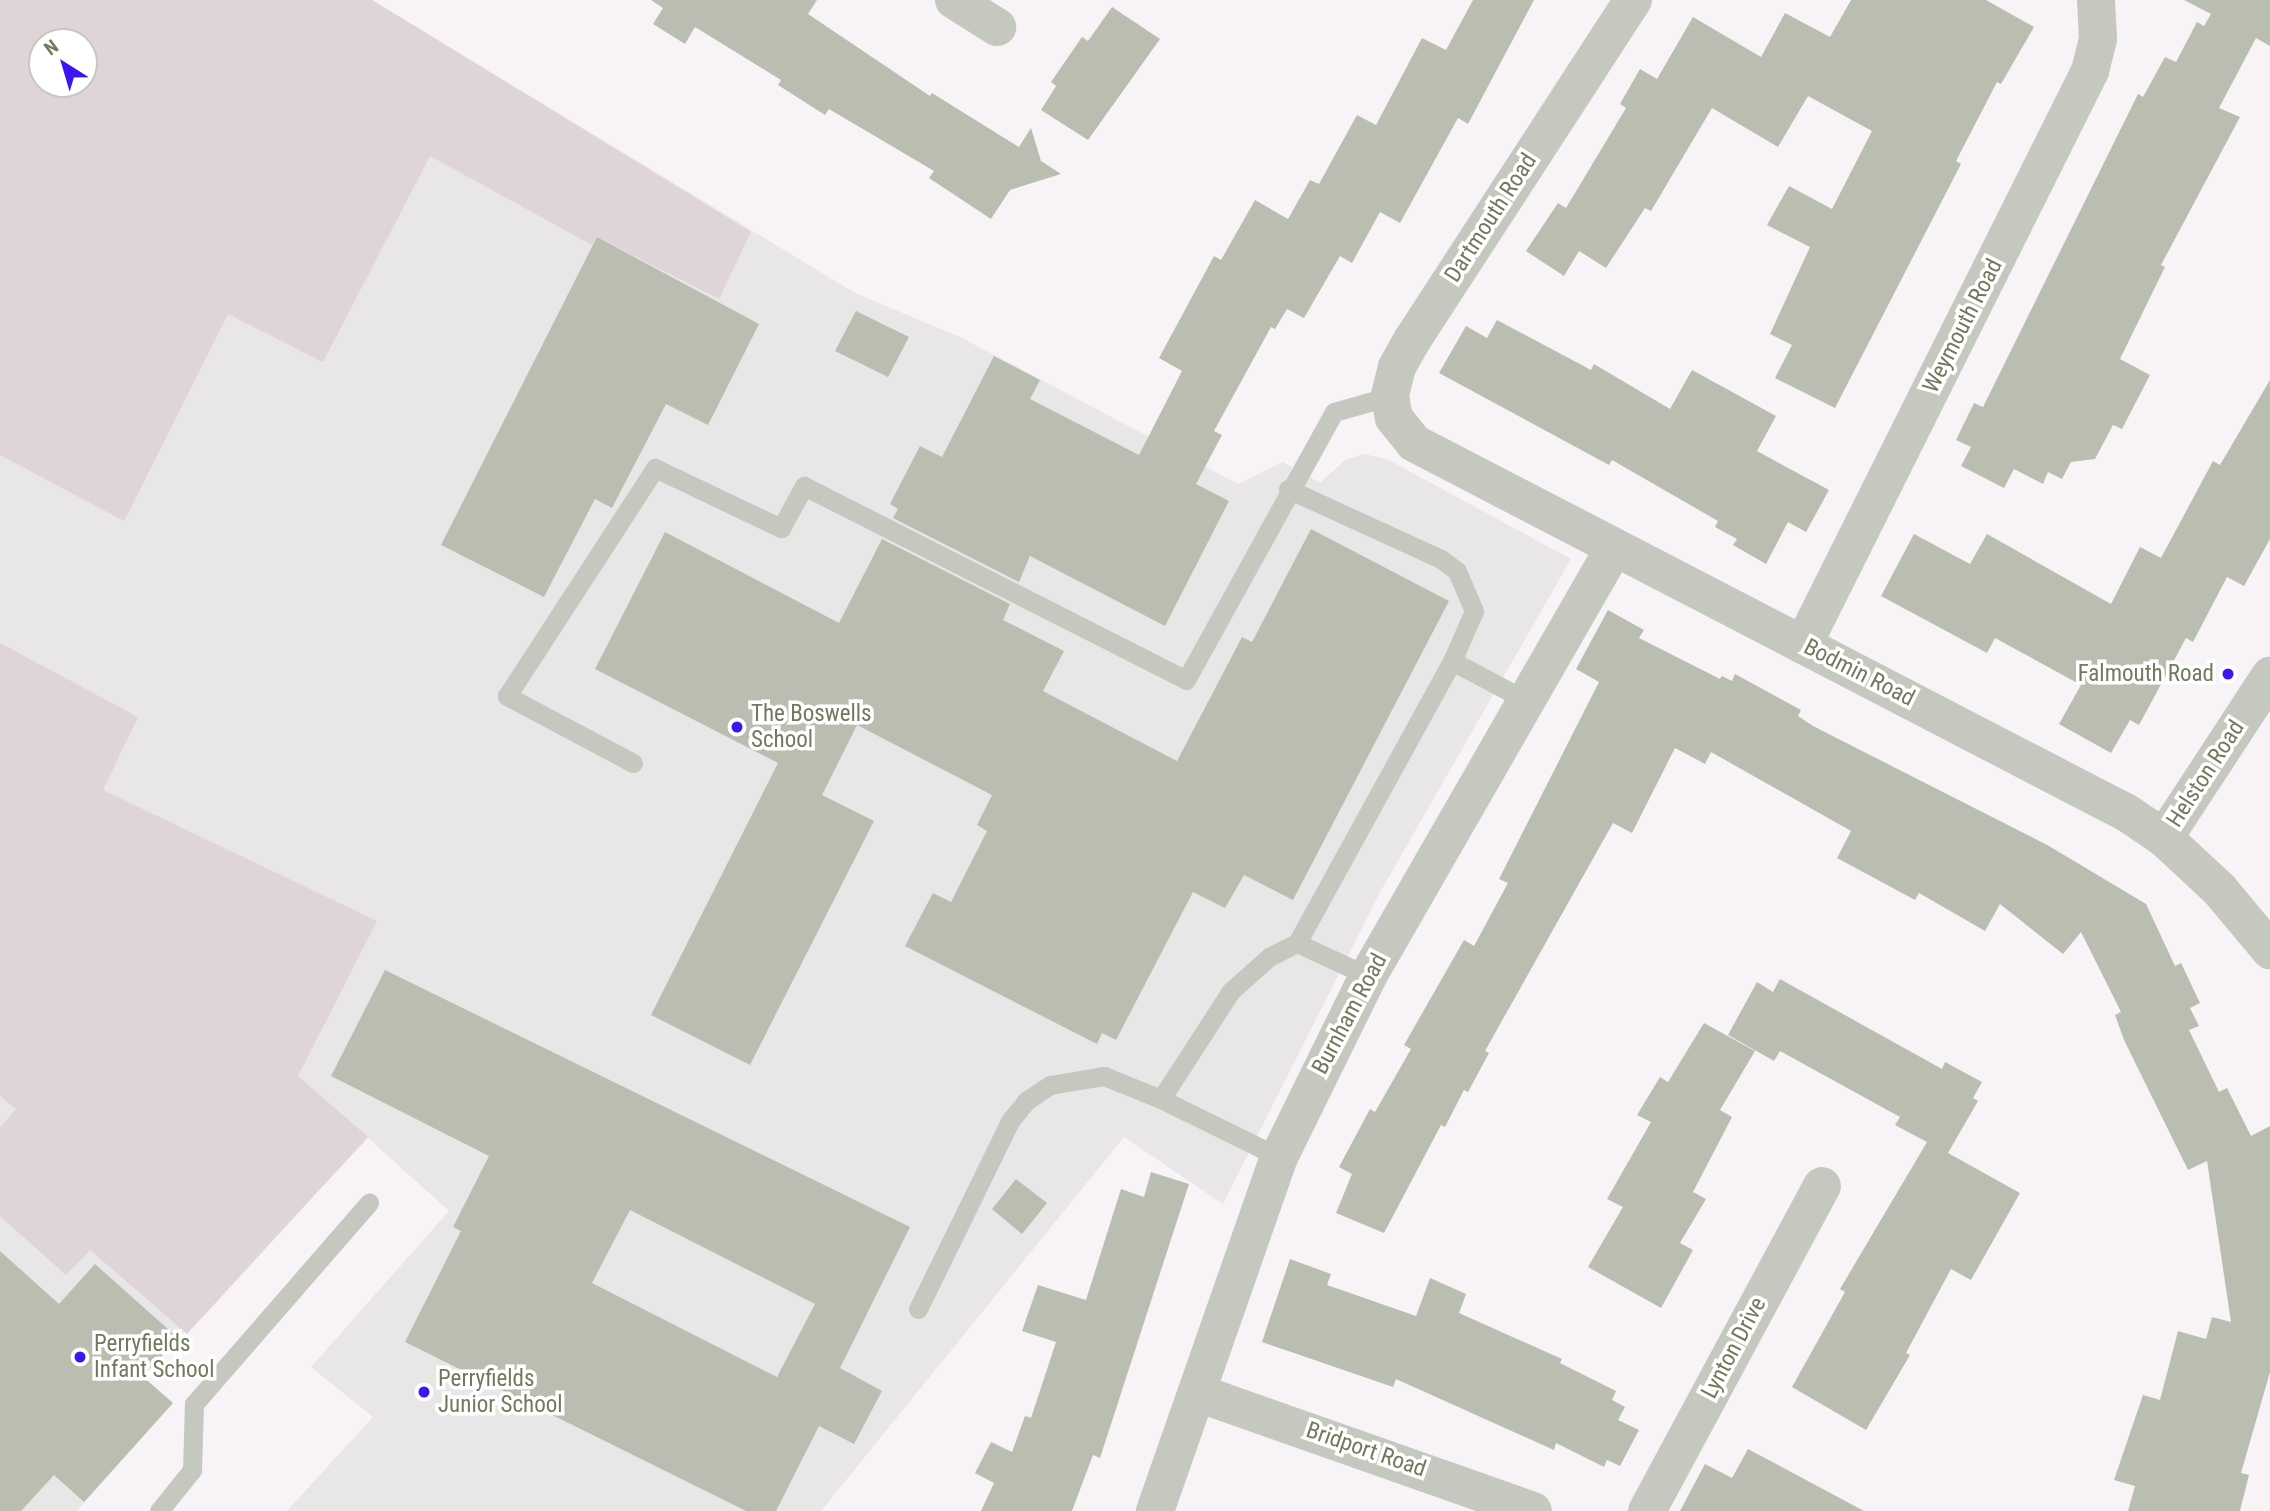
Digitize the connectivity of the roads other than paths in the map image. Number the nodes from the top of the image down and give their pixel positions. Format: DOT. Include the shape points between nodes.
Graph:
graph roads {
  1 [pos="954,0"];
  2 [pos="1632,0"];
  3 [pos="2096,0"];
  4 [pos="997,27"];
  5 [pos="1390,396"];
  6 [pos="1288,489"];
  7 [pos="1614,549"];
  8 [pos="1803,645"];
  9 [pos="1452,661"];
  10 [pos="2270,676"];
  11 [pos="1529,702"];
  12 [pos="633,763"];
  13 [pos="2164,838"];
  14 [pos="1297,943"];
  15 [pos="2270,950"];
  16 [pos="1368,976"];
  17 [pos="1161,1099"];
  18 [pos="1279,1157"];
  19 [pos="1822,1185"];
  20 [pos="369,1203"];
  21 [pos="918,1309"];
  22 [pos="1198,1393"];
  23 [pos="159,1511"];
  24 [pos="1155,1511"];
  25 [pos="1533,1511"];
  26 [pos="1647,1511"];
  1 -- 4 [label="street"];
  2 -- 5 [label="street, Dartmouth Road" via="1412,340 1397,368"];
  3 -- 8 [label="street, Weymouth Road" via="2098,39 2090,71"];
  5 -- 6 [label="lane" via="1334,412"];
  5 -- 7 [label="street, Bodmin Road" via="1394,418 1413,443"];
  6 -- 9 [label="lane" via="1441,559 1457,571 1474,611"];
  6 -- 12 [label="lane" via="1186,680 804,486 781,528 655,468 507,696"];
  7 -- 8 [label="street, Bodmin Road"];
  7 -- 11 [label="street, Burnham Road"];
  8 -- 13 [label="street, Bodmin Road" via="2068,779"];
  9 -- 11 [label="lane"];
  9 -- 14 [label="lane"];
  10 -- 13 [label="street, Helston Road"];
  11 -- 16 [label="street, Burnham Road"];
  13 -- 15 [label="street, Bodmin Road" via="2219,889"];
  14 -- 16 [label="lane"];
  14 -- 17 [label="lane" via="1269,957 1231,991"];
  16 -- 18 [label="street, Burnham Road"];
  17 -- 18 [label="lane"];
  17 -- 21 [label="lane" via="1104,1076 1050,1085 1026,1101 1010,1121"];
  18 -- 22 [label="street, Burnham Road"];
  19 -- 26 [label="street, Lynton Drive"];
  20 -- 23 [label="lane" via="194,1404 192,1470"];
  22 -- 24 [label="street, Burnham Road"];
  22 -- 25 [label="street, Bridport Road"];
}
